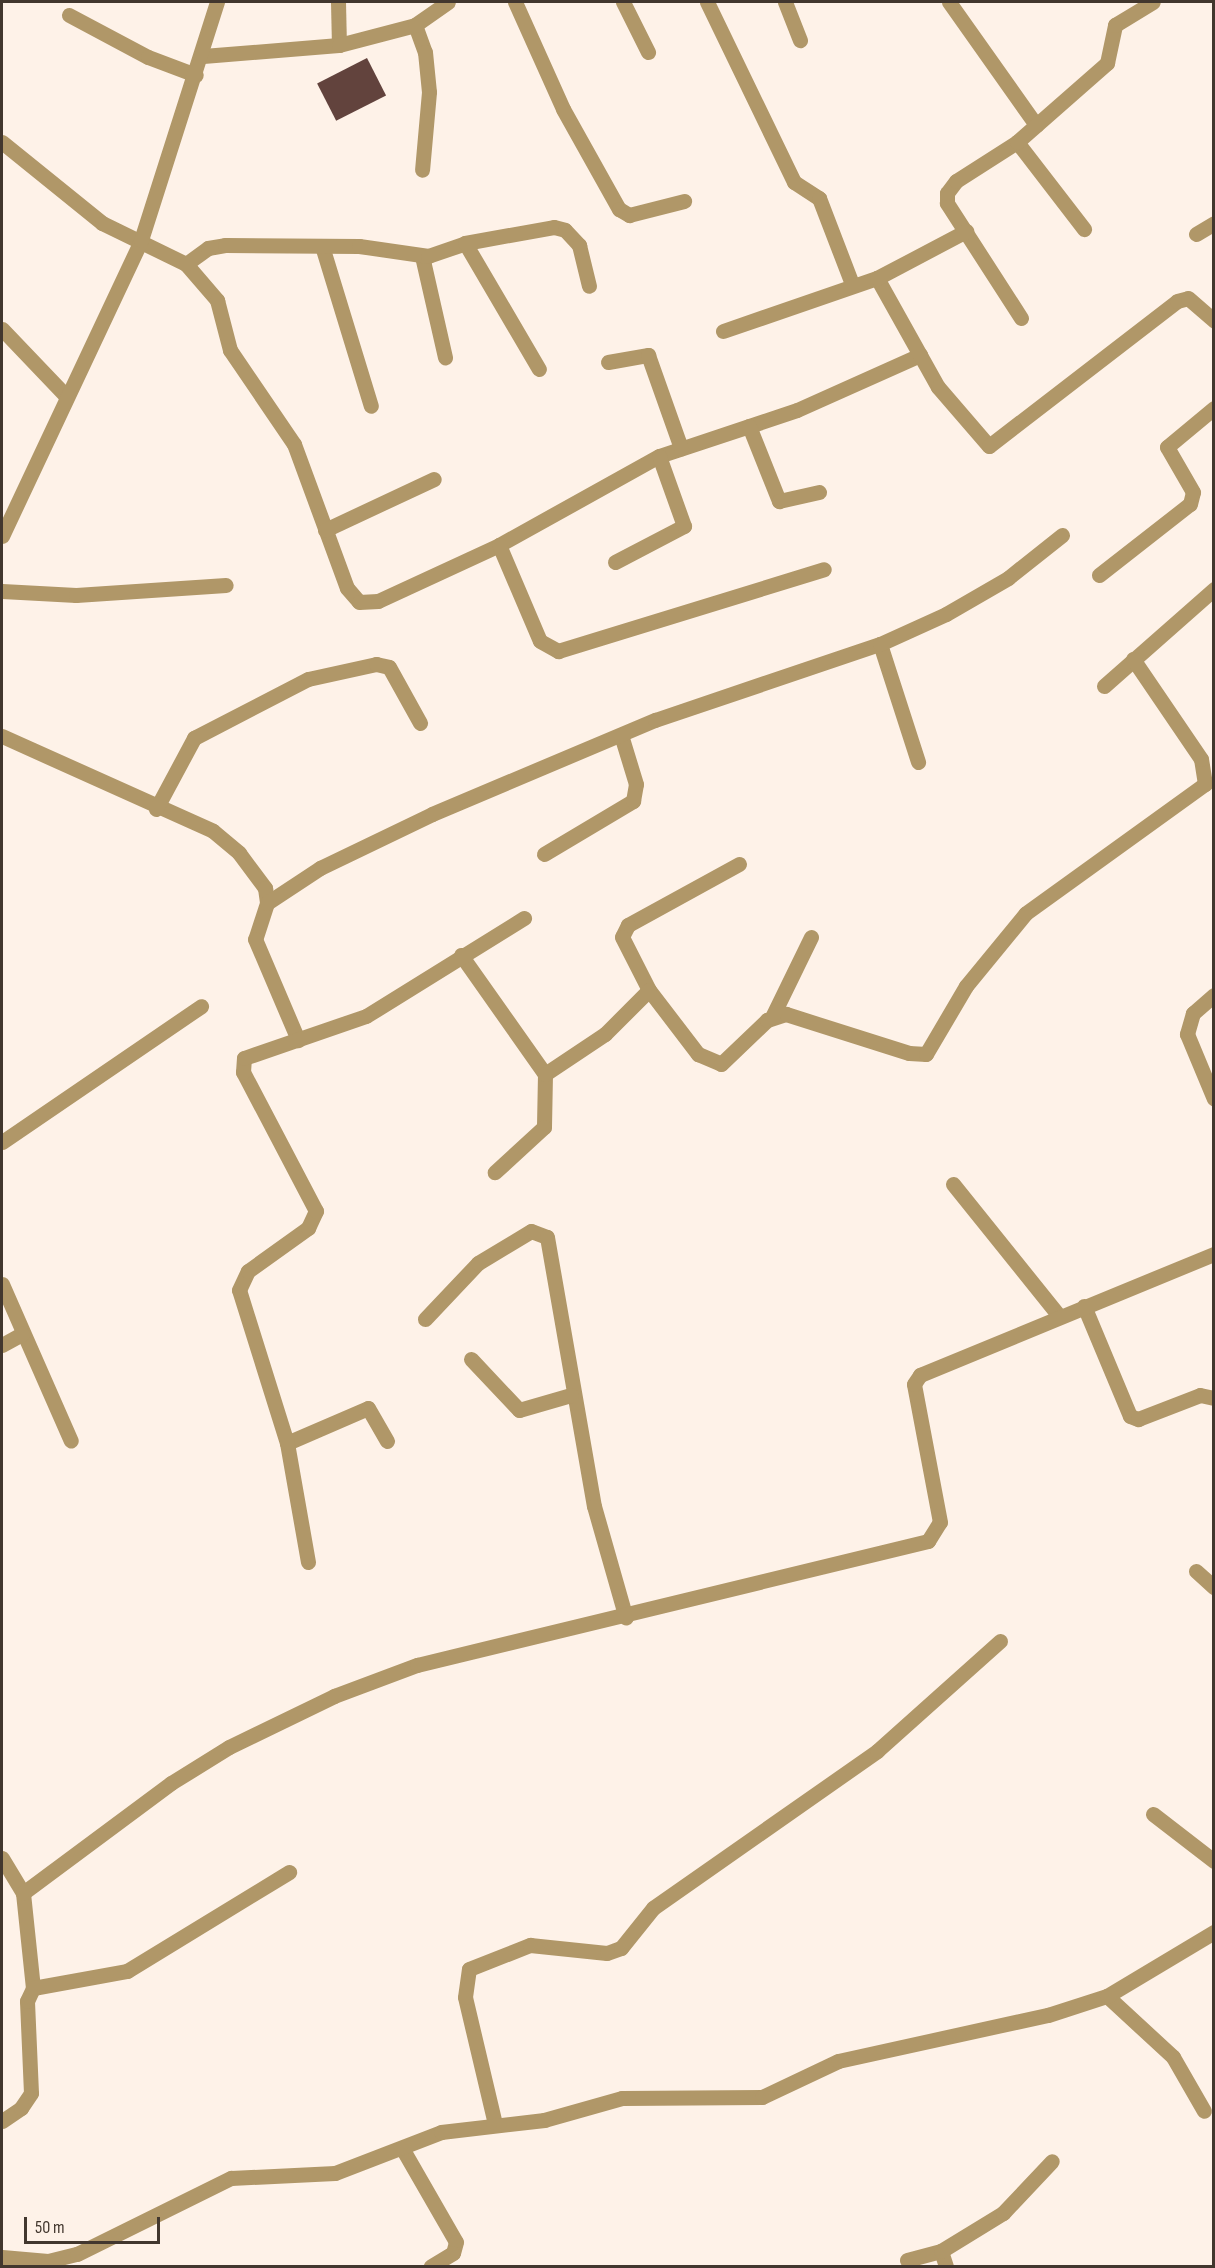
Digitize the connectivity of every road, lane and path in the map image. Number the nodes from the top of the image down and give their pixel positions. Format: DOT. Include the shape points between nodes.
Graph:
graph roads {
  1 [pos="217,2"];
  2 [pos="338,2"];
  3 [pos="448,2"];
  4 [pos="514,2"];
  5 [pos="623,2"];
  6 [pos="708,2"];
  7 [pos="785,2"];
  8 [pos="949,2"];
  9 [pos="1154,2"];
  10 [pos="69,15"];
  11 [pos="415,25"];
  12 [pos="800,40"];
  13 [pos="339,45"];
  14 [pos="648,52"];
  15 [pos="203,56"];
  16 [pos="196,75"];
  17 [pos="1036,125"];
  18 [pos="2,142"];
  19 [pos="1017,142"];
  20 [pos="422,170"];
  21 [pos="684,201"];
  22 [pos="1214,223"];
  23 [pos="1084,229"];
  24 [pos="966,231"];
  25 [pos="1196,234"];
  26 [pos="141,240"];
  27 [pos="465,243"];
  28 [pos="322,246"];
  29 [pos="422,256"];
  30 [pos="186,264"];
  31 [pos="877,278"];
  32 [pos="852,284"];
  33 [pos="589,286"];
  34 [pos="1021,318"];
  35 [pos="1214,321"];
  36 [pos="2,329"];
  37 [pos="723,331"];
  38 [pos="920,355"];
  39 [pos="445,357"];
  40 [pos="608,362"];
  41 [pos="538,369"];
  42 [pos="66,396"];
  43 [pos="371,406"];
  44 [pos="1214,408"];
  45 [pos="748,426"];
  46 [pos="681,448"];
  47 [pos="659,456"];
  48 [pos="434,479"];
  49 [pos="819,492"];
  50 [pos="325,530"];
  51 [pos="1062,535"];
  52 [pos="2,536"];
  53 [pos="499,545"];
  54 [pos="615,562"];
  55 [pos="824,568"];
  56 [pos="1099,574"];
  57 [pos="226,585"];
  58 [pos="1214,589"];
  59 [pos="2,591"];
  60 [pos="880,644"];
  61 [pos="1133,659"];
  62 [pos="1104,687"];
  63 [pos="420,723"];
  64 [pos="621,735"];
  65 [pos="2,736"];
  66 [pos="918,762"];
  67 [pos="156,809"];
  68 [pos="544,854"];
  69 [pos="739,864"];
  70 [pos="267,903"];
  71 [pos="524,918"];
  72 [pos="810,937"];
  73 [pos="461,955"];
  74 [pos="649,990"];
  75 [pos="1214,995"];
  76 [pos="201,1006"];
  77 [pos="772,1017"];
  78 [pos="298,1040"];
  79 [pos="545,1074"];
  80 [pos="1209,1077"];
  81 [pos="1214,1099"];
  82 [pos="2,1142"];
  83 [pos="495,1172"];
  84 [pos="954,1184"];
  85 [pos="1214,1254"];
  86 [pos="2,1284"];
  87 [pos="1084,1306"];
  88 [pos="1059,1316"];
  89 [pos="425,1319"];
  90 [pos="22,1334"];
  91 [pos="2,1346"];
  92 [pos="471,1359"];
  93 [pos="571,1395"];
  94 [pos="1214,1398"];
  95 [pos="71,1441"];
  96 [pos="387,1442"];
  97 [pos="286,1443"];
  98 [pos="308,1562"];
  99 [pos="1196,1571"];
  100 [pos="1214,1587"];
  101 [pos="626,1618"];
  102 [pos="999,1641"];
  103 [pos="1153,1814"];
  104 [pos="2,1857"];
  105 [pos="1214,1861"];
  106 [pos="289,1872"];
  107 [pos="23,1893"];
  108 [pos="1214,1932"];
  109 [pos="33,1988"];
  110 [pos="1107,1996"];
  111 [pos="1204,2111"];
  112 [pos="2,2121"];
  113 [pos="495,2124"];
  114 [pos="402,2148"];
  115 [pos="1052,2161"];
  116 [pos="941,2251"];
  117 [pos="2,2257"];
  118 [pos="907,2260"];
  119 [pos="430,2266"];
  120 [pos="946,2266"];
  1 -- 15 [label="street"];
  2 -- 13 [label="street"];
  3 -- 11 [label="street"];
  4 -- 21 [label="street" via="563,109 619,209 629,215"];
  5 -- 14 [label="street"];
  6 -- 32 [label="street" via="794,182 819,198"];
  7 -- 12 [label="street"];
  8 -- 17 [label="street"];
  9 -- 17 [label="street" via="1123,17 1116,25 1107,63"];
  10 -- 16 [label="street" via="147,57"];
  11 -- 13 [label="street"];
  11 -- 20 [label="street" via="425,52 429,92"];
  13 -- 15 [label="street"];
  15 -- 16 [label="street"];
  16 -- 26 [label="street"];
  17 -- 19 [label="street"];
  18 -- 26 [label="street" via="102,223"];
  19 -- 23 [label="street"];
  19 -- 24 [label="street" via="951,186 947,203"];
  22 -- 25 [label="street"];
  24 -- 31 [label="street"];
  24 -- 34 [label="street"];
  26 -- 30 [label="street"];
  26 -- 42 [label="street"];
  27 -- 29 [label="street"];
  27 -- 33 [label="street" via="565,230 579,245"];
  27 -- 41 [label="street"];
  28 -- 29 [label="street"];
  28 -- 30 [label="street" via="215,246"];
  28 -- 43 [label="street"];
  29 -- 39 [label="street"];
  30 -- 50 [label="street" via="217,300 230,350 289,434"];
  31 -- 32 [label="street"];
  31 -- 38 [label="street"];
  32 -- 37 [label="street"];
  35 -- 38 [label="street" via="1188,298 1177,301 989,446 938,387"];
  36 -- 42 [label="street"];
  38 -- 45 [label="street"];
  40 -- 46 [label="street" via="648,355"];
  42 -- 52 [label="street"];
  44 -- 56 [label="street" via="1167,447 1193,492 1190,504"];
  45 -- 46 [label="street"];
  45 -- 49 [label="street" via="779,501"];
  46 -- 47 [label="street"];
  47 -- 53 [label="street"];
  47 -- 54 [label="street" via="684,526"];
  48 -- 50 [label="street"];
  50 -- 53 [label="street" via="353,599 367,602"];
  51 -- 60 [label="street" via="981,596"];
  53 -- 55 [label="street" via="540,641 558,651"];
  57 -- 59 [label="street" via="76,595"];
  58 -- 61 [label="street"];
  60 -- 64 [label="street"];
  60 -- 66 [label="street"];
  61 -- 62 [label="street"];
  61 -- 77 [label="street" via="1201,759 1204,784 1026,913 966,986 926,1054 909,1053 792,1015"];
  63 -- 67 [label="street" via="388,667 376,664 308,679 194,738"];
  64 -- 68 [label="street" via="636,784 633,801"];
  64 -- 70 [label="street" via="432,814 320,868"];
  65 -- 67 [label="street"];
  67 -- 70 [label="street" via="225,840 264,888"];
  69 -- 74 [label="street" via="624,930 622,944"];
  70 -- 78 [label="street" via="255,939"];
  71 -- 73 [label="street"];
  72 -- 77 [label="street"];
  73 -- 78 [label="street" via="366,1016"];
  73 -- 79 [label="street"];
  74 -- 77 [label="street" via="698,1054 713,1063 730,1059"];
  74 -- 79 [label="street" via="605,1034"];
  75 -- 80 [label="street" via="1193,1013 1188,1026"];
  76 -- 82 [label="street"];
  78 -- 97 [label="street" via="250,1052 242,1063 276,1141 316,1211 308,1228 248,1271 239,1290"];
  79 -- 83 [label="street" via="544,1127"];
  80 -- 81 [label="street"];
  84 -- 88 [label="street"];
  85 -- 87 [label="street"];
  86 -- 90 [label="street"];
  87 -- 88 [label="street"];
  87 -- 94 [label="street" via="1130,1416 1138,1419 1200,1395"];
  88 -- 101 [label="street" via="916,1379 940,1522 928,1540"];
  89 -- 93 [label="street" via="478,1263 524,1234 543,1233 550,1244"];
  90 -- 91 [label="street"];
  90 -- 95 [label="street"];
  92 -- 93 [label="street" via="519,1410"];
  93 -- 101 [label="street" via="594,1506"];
  96 -- 97 [label="street" via="368,1408"];
  97 -- 98 [label="street"];
  99 -- 100 [label="street"];
  101 -- 107 [label="street" via="417,1665 293,1713 171,1783"];
  102 -- 113 [label="street" via="877,1751 659,1903 621,1948 608,1953 530,1945 469,1970 463,1981 465,1997"];
  103 -- 105 [label="street"];
  104 -- 107 [label="street"];
  106 -- 109 [label="street" via="127,1971"];
  107 -- 109 [label="street"];
  108 -- 110 [label="street"];
  109 -- 112 [label="street" via="27,2001 31,2093 21,2108"];
  110 -- 111 [label="street" via="1173,2057"];
  110 -- 113 [label="street" via="1048,2015 838,2061 762,2097 622,2098 544,2120"];
  113 -- 114 [label="street" via="441,2132"];
  114 -- 117 [label="street" via="335,2173 231,2178 77,2254 48,2261"];
  114 -- 119 [label="street" via="456,2242 453,2253"];
  115 -- 116 [label="street" via="1003,2213"];
  116 -- 118 [label="street"];
  116 -- 120 [label="street"];
}
